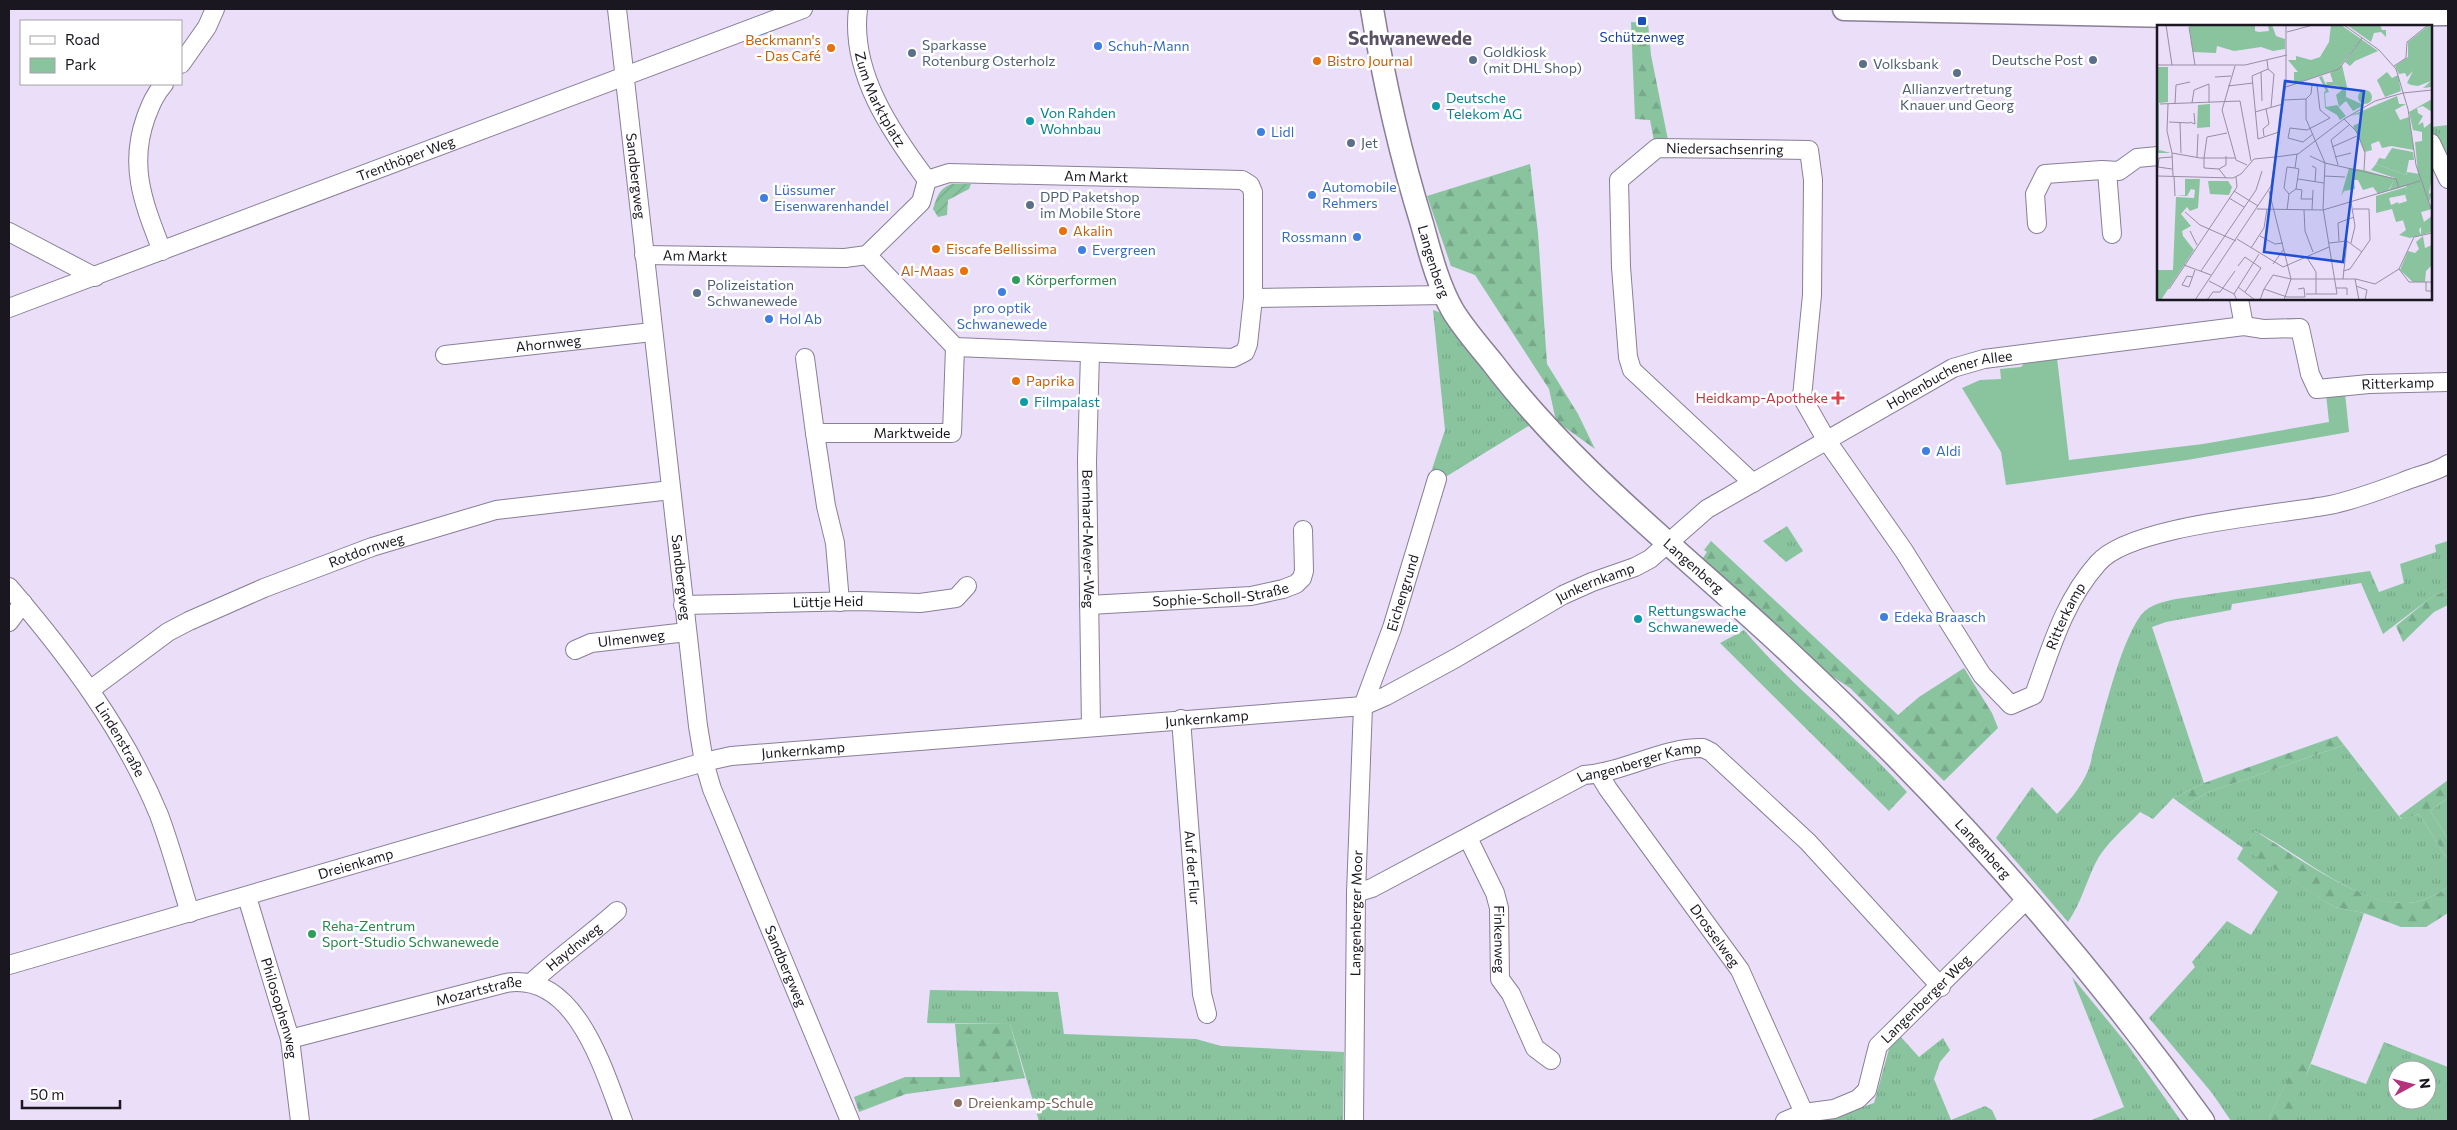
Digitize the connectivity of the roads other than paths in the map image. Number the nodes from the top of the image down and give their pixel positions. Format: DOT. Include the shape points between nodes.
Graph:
graph roads {
  1 [pos="215,9"];
  2 [pos="617,9"];
  3 [pos="803,9"];
  4 [pos="858,9"];
  5 [pos="1372,9"];
  6 [pos="1844,9"];
  7 [pos="2123,12"];
  8 [pos="2448,14"];
  9 [pos="2190,21"];
  10 [pos="2372,21"];
  11 [pos="182,63"];
  12 [pos="625,78"];
  13 [pos="163,85"];
  14 [pos="2432,145"];
  15 [pos="2157,156"];
  16 [pos="2108,171"];
  17 [pos="2448,179"];
  18 [pos="927,180"];
  19 [pos="2037,224"];
  20 [pos="9,232"];
  21 [pos="2112,234"];
  22 [pos="162,251"];
  23 [pos="867,255"];
  24 [pos="644,256"];
  25 [pos="95,277"];
  26 [pos="1446,295"];
  27 [pos="1253,298"];
  28 [pos="2239,300"];
  29 [pos="9,308"];
  30 [pos="2244,326"];
  31 [pos="652,332"];
  32 [pos="955,347"];
  33 [pos="1090,353"];
  34 [pos="444,355"];
  35 [pos="805,358"];
  36 [pos="2448,382"];
  37 [pos="815,433"];
  38 [pos="1827,441"];
  39 [pos="2448,464"];
  40 [pos="1437,479"];
  41 [pos="1753,483"];
  42 [pos="671,490"];
  43 [pos="1303,530"];
  44 [pos="1668,544"];
  45 [pos="967,586"];
  46 [pos="9,587"];
  47 [pos="840,602"];
  48 [pos="23,603"];
  49 [pos="683,605"];
  50 [pos="1089,605"];
  51 [pos="9,622"];
  52 [pos="687,632"];
  53 [pos="576,650"];
  54 [pos="90,690"];
  55 [pos="1363,706"];
  56 [pos="1182,719"];
  57 [pos="1091,726"];
  58 [pos="704,762"];
  59 [pos="1599,774"];
  60 [pos="1468,838"];
  61 [pos="1356,893"];
  62 [pos="247,897"];
  63 [pos="2028,898"];
  64 [pos="617,911"];
  65 [pos="190,913"];
  66 [pos="9,965"];
  67 [pos="531,983"];
  68 [pos="1941,986"];
  69 [pos="1207,1014"];
  70 [pos="290,1039"];
  71 [pos="1551,1060"];
  72 [pos="1804,1114"];
  73 [pos="300,1121"];
  74 [pos="623,1121"];
  75 [pos="850,1121"];
  76 [pos="1354,1121"];
  77 [pos="1785,1121"];
  78 [pos="2203,1121"];
  1 -- 11 [label="street" via="207,27"];
  2 -- 12 [label="street, Sandbergweg"];
  3 -- 12 [label="street, Trenthöper Weg"];
  4 -- 18 [label="street, Zum Marktplatz" via="857,36 864,68 879,107 900,145"];
  5 -- 26 [label="main road, Langenberg" via="1398,138 1435,268"];
  6 -- 7 [label="main road"];
  7 -- 9 [label="main road"];
  8 -- 10 [label="main road"];
  9 -- 10 [label="main road"];
  12 -- 22 [label="street, Trenthöper Weg"];
  12 -- 24 [label="street, Sandbergweg"];
  13 -- 22 [label="street" via="154,95 138,144 137,173 144,204"];
  14 -- 17 [label="street"];
  15 -- 16 [label="street" via="2137,158 2119,172"];
  16 -- 19 [label="street" via="2045,174 2035,194"];
  16 -- 21 [label="street"];
  18 -- 23 [label="street" via="920,202"];
  18 -- 27 [label="street, Am Markt" via="950,173 1242,180 1250,185 1253,192"];
  20 -- 25 [label="street"];
  22 -- 25 [label="street, Trenthöper Weg"];
  23 -- 24 [label="street, Am Markt" via="845,258"];
  23 -- 32 [label="street"];
  24 -- 31 [label="street, Sandbergweg"];
  25 -- 29 [label="street, Trenthöper Weg"];
  26 -- 27 [label="street"];
  26 -- 44 [label="main road, Langenberg" via="1453,312 1555,438"];
  27 -- 33 [label="street, Am Markt" via="1248,344 1244,352 1233,358"];
  28 -- 30 [label="street"];
  30 -- 36 [label="street, Ritterkamp" via="2300,328 2310,374 2317,389"];
  30 -- 38 [label="street, Hohenbuchener Allee" via="1984,359 1953,368"];
  31 -- 34 [label="street, Ahornweg"];
  31 -- 42 [label="street, Sandbergweg"];
  32 -- 33 [label="street, Am Markt"];
  32 -- 37 [label="street, Marktweide" via="952,433"];
  33 -- 50 [label="street, Bernhard-Meyer-Weg" via="1087,461"];
  35 -- 37 [label="street"];
  37 -- 47 [label="street" via="835,543"];
  38 -- 39 [label="street, Ritterkamp" via="1904,552 1982,675 2011,705 2034,695 2074,593 2099,561 2114,550 2160,532 2359,498"];
  38 -- 41 [label="street, Hohenbuchener Allee"];
  38 -- 41 [label="street, Niedersachsenring" via="1802,398 1812,295 1813,180 1809,150 1657,148 1619,180 1628,357 1632,370"];
  40 -- 55 [label="street, Eichengrund" via="1392,628"];
  41 -- 44 [label="street, Hohenbuchener Allee" via="1707,508"];
  42 -- 49 [label="street, Sandbergweg"];
  42 -- 54 [label="street, Rotdornweg" via="496,510 372,547 265,587 189,621 168,632"];
  43 -- 50 [label="street, Sophie-Scholl-Straße" via="1302,578 1283,589 1251,596"];
  44 -- 55 [label="street, Junkernkamp" via="1636,567 1563,595 1448,663"];
  44 -- 63 [label="main road, Langenberg" via="1737,602 1914,772"];
  45 -- 47 [label="street, Lüttje Heid" via="956,598 920,603"];
  46 -- 48 [label="street, Lindenstraße"];
  47 -- 49 [label="street, Lüttje Heid"];
  48 -- 51 [label="street"];
  48 -- 54 [label="street, Lindenstraße"];
  49 -- 52 [label="street, Sandbergweg"];
  50 -- 57 [label="street, Bernhard-Meyer-Weg"];
  52 -- 53 [label="street, Ulmenweg" via="591,643"];
  52 -- 58 [label="street, Sandbergweg"];
  54 -- 65 [label="street, Lindenstraße" via="119,734 156,808"];
  55 -- 56 [label="street, Junkernkamp"];
  55 -- 61 [label="street, Langenberger Moor"];
  56 -- 57 [label="street, Junkernkamp"];
  56 -- 69 [label="street, Auf der Flur" via="1202,994"];
  57 -- 58 [label="street, Junkernkamp" via="731,756"];
  58 -- 62 [label="street, Dreienkamp"];
  58 -- 75 [label="street, Sandbergweg"];
  59 -- 60 [label="street, Langenberger Kamp" via="1584,775"];
  59 -- 68 [label="street, Langenberger Kamp" via="1695,748 1712,752 1808,842"];
  59 -- 72 [label="street, Drosselweg" via="1740,970"];
  60 -- 61 [label="street, Langenberger Kamp" via="1372,888"];
  60 -- 71 [label="street, Finkenweg" via="1495,893 1500,979 1511,994 1535,1048"];
  61 -- 76 [label="street, Langenberger Moor"];
  62 -- 65 [label="street, Dreienkamp"];
  62 -- 70 [label="street, Philosophenweg"];
  63 -- 68 [label="street, Langenberger Weg"];
  63 -- 78 [label="main road, Langenberg" via="2152,1050"];
  64 -- 67 [label="street, Haydnweg"];
  65 -- 66 [label="street, Dreienkamp"];
  67 -- 70 [label="street, Mozartstraße" via="506,983"];
  67 -- 74 [label="street, Mozartstraße" via="561,999 577,1017"];
  68 -- 72 [label="street, Langenberger Weg" via="1878,1046 1867,1090 1858,1099 1834,1109"];
  70 -- 73 [label="street, Philosophenweg"];
  72 -- 77 [label="street, Langenberger Weg"];
}
